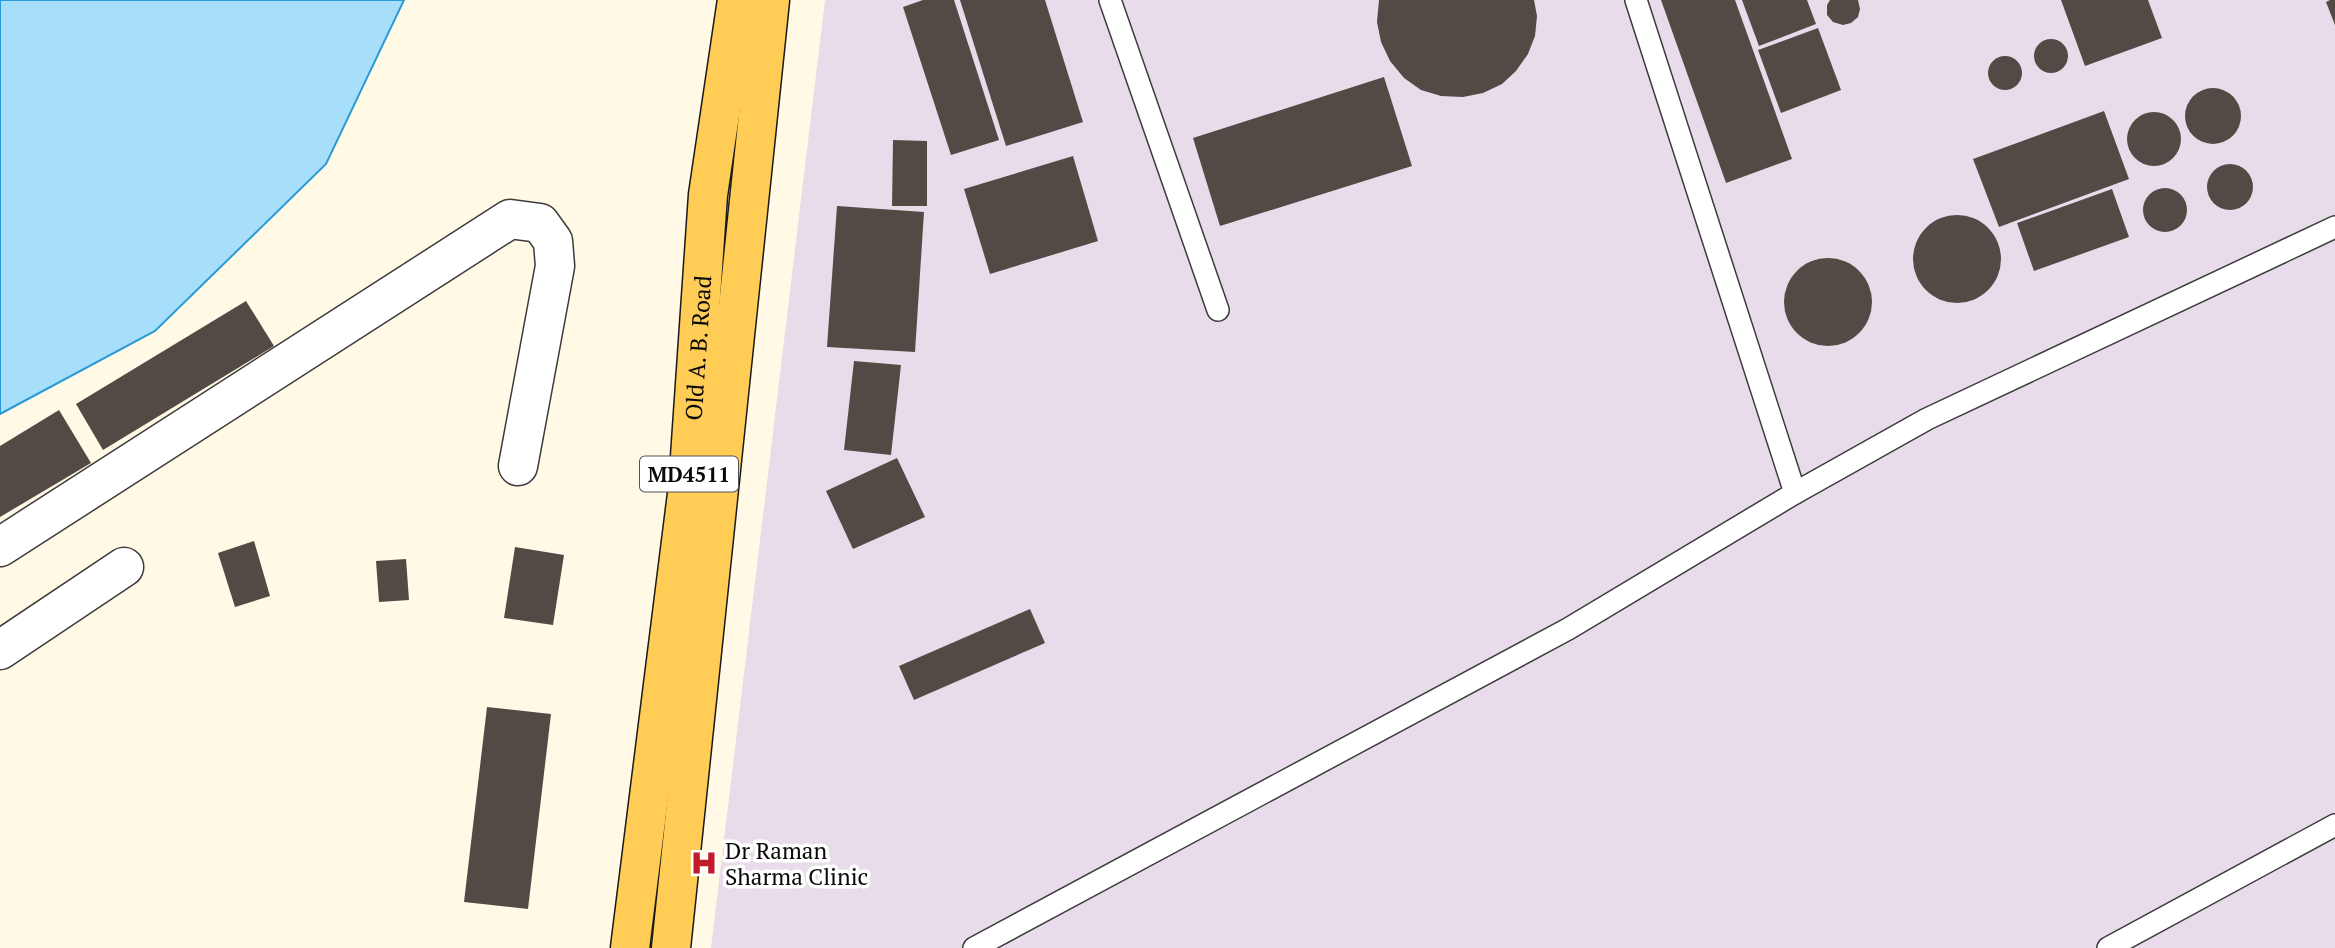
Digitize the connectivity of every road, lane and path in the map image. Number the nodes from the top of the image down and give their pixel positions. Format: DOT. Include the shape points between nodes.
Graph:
graph roads {
  1 [pos="737,0"];
  2 [pos="771,0"];
  3 [pos="1110,0"];
  4 [pos="1636,0"];
  5 [pos="2335,227"];
  6 [pos="1218,310"];
  7 [pos="518,466"];
  8 [pos="1795,492"];
  9 [pos="0,547"];
  10 [pos="124,566"];
  11 [pos="0,650"];
  12 [pos="2335,825"];
  13 [pos="2114,947"];
  14 [pos="630,948"];
  15 [pos="671,948"];
  16 [pos="974,948"];
  1 -- 14 [label="main road, Old A. B. Road / MD4511" via="708,195 688,486"];
  2 -- 15 [label="main road, Old A. B. Road / MD4511"];
  3 -- 6 [label="lane"];
  4 -- 8 [label="lane"];
  5 -- 8 [label="lane" via="1927,419"];
  7 -- 9 [label="street" via="555,266 553,241 540,223 510,219"];
  8 -- 16 [label="lane" via="1568,629"];
  10 -- 11 [label="street"];
  12 -- 13 [label="lane"];
}
